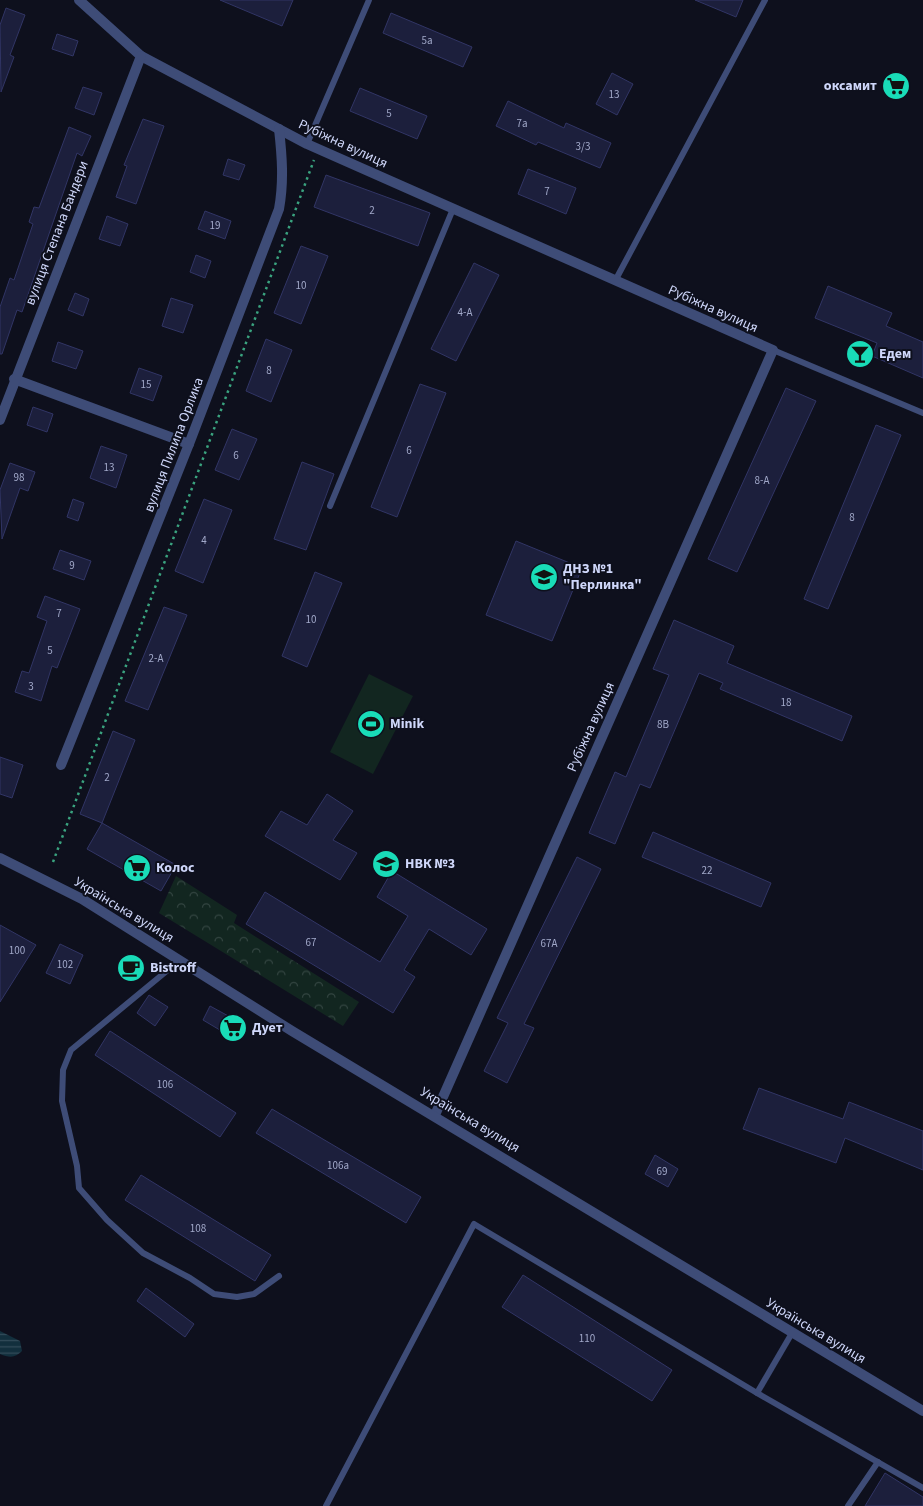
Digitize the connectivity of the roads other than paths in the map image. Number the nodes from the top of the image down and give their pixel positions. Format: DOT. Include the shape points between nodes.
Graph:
graph roads {
  1 [pos="369,0"];
  2 [pos="765,0"];
  3 [pos="82,2"];
  4 [pos="141,56"];
  5 [pos="279,129"];
  6 [pos="307,144"];
  7 [pos="453,209"];
  8 [pos="615,281"];
  9 [pos="773,350"];
  10 [pos="14,379"];
  11 [pos="923,413"];
  12 [pos="0,420"];
  13 [pos="189,444"];
  14 [pos="330,506"];
  15 [pos="61,765"];
  16 [pos="0,858"];
  17 [pos="180,960"];
  18 [pos="435,1115"];
  19 [pos="279,1276"];
  20 [pos="792,1333"];
  21 [pos="757,1393"];
  22 [pos="923,1411"];
  23 [pos="878,1462"];
  24 [pos="923,1488"];
  25 [pos="326,1506"];
  26 [pos="848,1506"];
  1 -- 6 [label="lane"];
  2 -- 8 [label="lane"];
  3 -- 4 [label="street, Рубіжна вулиця"];
  4 -- 5 [label="street, Рубіжна вулиця"];
  4 -- 10 [label="street, вулиця Степана Бандери"];
  5 -- 6 [label="street, Рубіжна вулиця"];
  5 -- 13 [label="street, вулиця Пилипа Орлика" via="283,188 279,209"];
  6 -- 7 [label="street, Рубіжна вулиця"];
  7 -- 8 [label="street, Рубіжна вулиця"];
  7 -- 14 [label="lane"];
  8 -- 9 [label="street, Рубіжна вулиця"];
  9 -- 11 [label="lane, Рубіжна вулиця"];
  9 -- 18 [label="street, Рубіжна вулиця"];
  10 -- 12 [label="street, вулиця Степана Бандери"];
  10 -- 13 [label="street"];
  13 -- 15 [label="street, вулиця Пилипа Орлика"];
  16 -- 17 [label="street, Українська вулиця" via="82,900"];
  17 -- 18 [label="street, Українська вулиця"];
  17 -- 19 [label="lane" via="70,1050 63,1070 62,1101 79,1188 106,1220 143,1253 214,1294 237,1297 254,1294"];
  18 -- 20 [label="street, Українська вулиця"];
  20 -- 21 [label="lane"];
  20 -- 22 [label="street, Українська вулиця"];
  21 -- 23 [label="lane"];
  21 -- 25 [label="lane" via="474,1224"];
  23 -- 24 [label="lane"];
  23 -- 26 [label="lane"];
}
